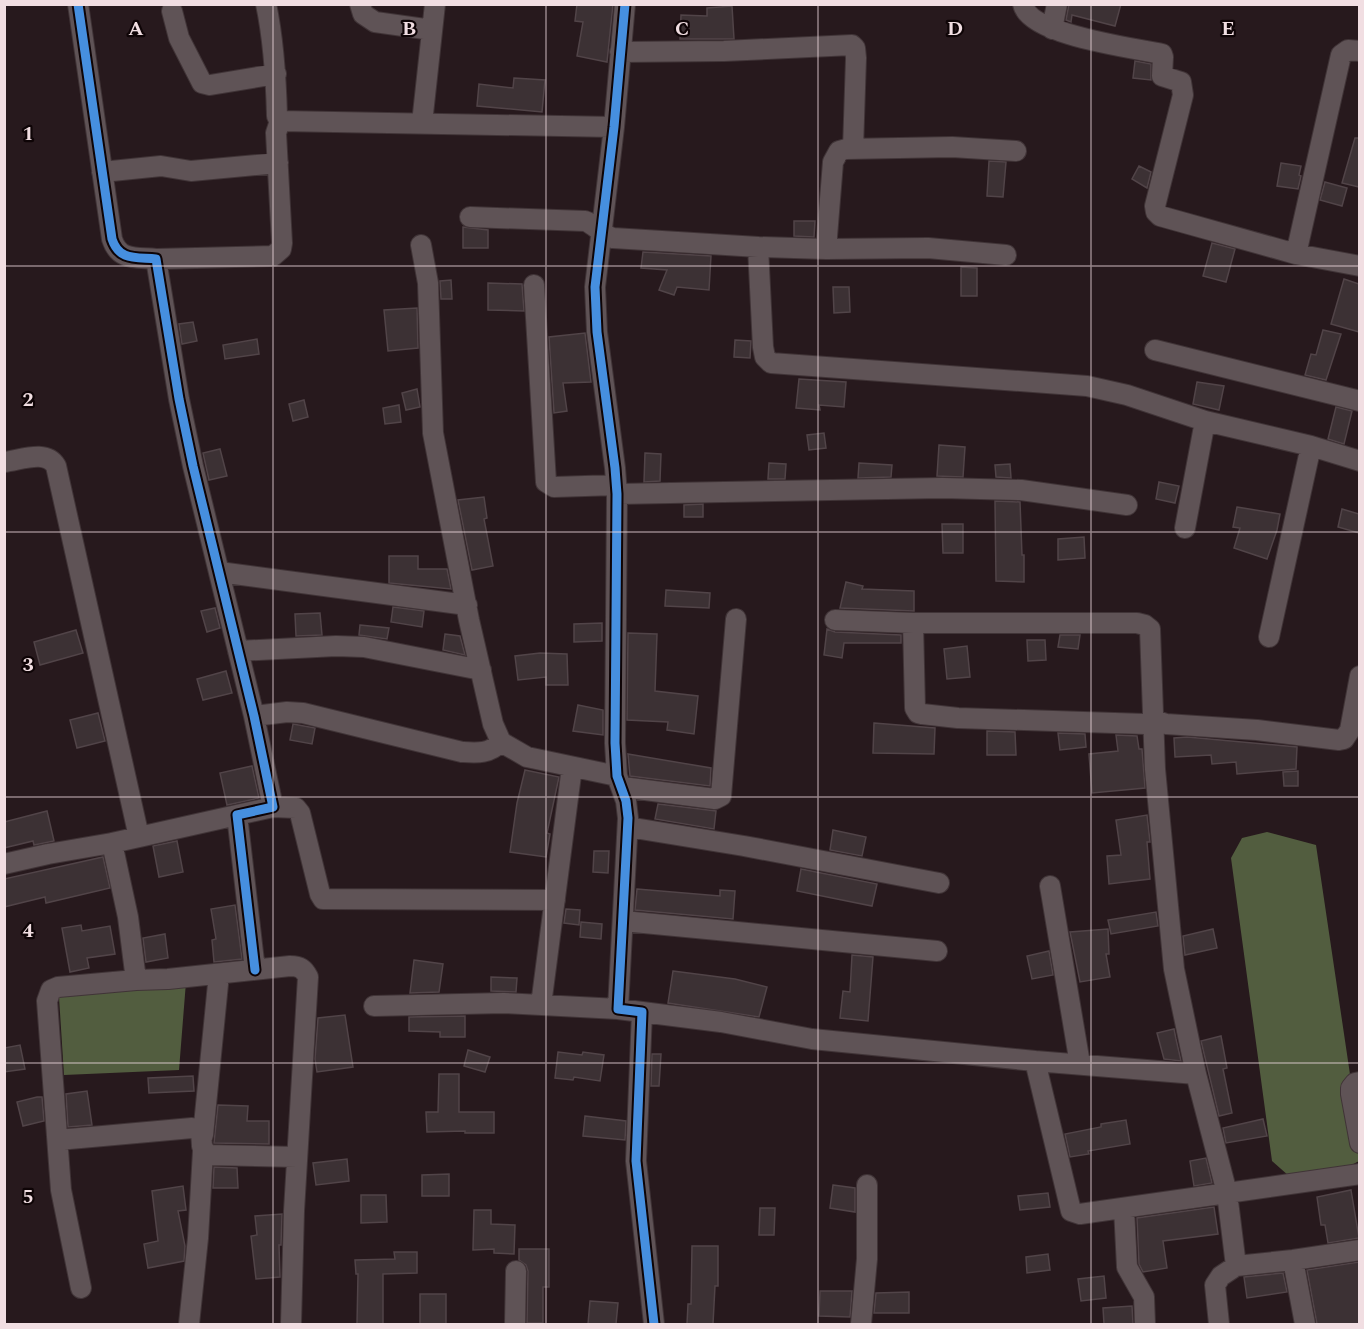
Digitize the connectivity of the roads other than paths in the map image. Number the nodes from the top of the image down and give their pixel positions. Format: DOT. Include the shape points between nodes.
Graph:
graph roads {
  1 [pos="78,4"];
  2 [pos="266,4"];
  3 [pos="360,4"];
  4 [pos="435,4"];
  5 [pos="625,4"];
  6 [pos="1023,4"];
  7 [pos="1057,4"];
  8 [pos="172,11"];
  9 [pos="1052,29"];
  10 [pos="432,30"];
  11 [pos="1359,51"];
  12 [pos="620,52"];
  13 [pos="276,74"];
  14 [pos="280,121"];
  15 [pos="422,123"];
  16 [pos="614,127"];
  17 [pos="853,149"];
  18 [pos="1016,151"];
  19 [pos="278,163"];
  20 [pos="102,172"];
  21 [pos="470,217"];
  22 [pos="601,232"];
  23 [pos="420,245"];
  24 [pos="758,247"];
  25 [pos="826,249"];
  26 [pos="1296,254"];
  27 [pos="1006,255"];
  28 [pos="156,259"];
  29 [pos="1359,266"];
  30 [pos="534,285"];
  31 [pos="1155,350"];
  32 [pos="1359,401"];
  33 [pos="1205,421"];
  34 [pos="1311,446"];
  35 [pos="1359,461"];
  36 [pos="4,462"];
  37 [pos="617,490"];
  38 [pos="1127,505"];
  39 [pos="1185,528"];
  40 [pos="219,572"];
  41 [pos="467,605"];
  42 [pos="736,619"];
  43 [pos="835,620"];
  44 [pos="913,623"];
  45 [pos="1269,637"];
  46 [pos="238,651"];
  47 [pos="481,670"];
  48 [pos="1359,676"];
  49 [pos="254,716"];
  50 [pos="1154,720"];
  51 [pos="501,742"];
  52 [pos="572,767"];
  53 [pos="620,782"];
  54 [pos="273,807"];
  55 [pos="237,815"];
  56 [pos="628,827"];
  57 [pos="139,837"];
  58 [pos="112,843"];
  59 [pos="4,864"];
  60 [pos="939,883"];
  61 [pos="1050,886"];
  62 [pos="555,900"];
  63 [pos="623,921"];
  64 [pos="937,951"];
  65 [pos="255,970"];
  66 [pos="219,974"];
  67 [pos="136,980"];
  68 [pos="542,1005"];
  69 [pos="374,1006"];
  70 [pos="618,1009"];
  71 [pos="642,1012"];
  72 [pos="1035,1061"];
  73 [pos="1080,1064"];
  74 [pos="1196,1074"];
  75 [pos="1359,1082"];
  76 [pos="58,1140"];
  77 [pos="203,1143"];
  78 [pos="1359,1143"];
  79 [pos="297,1157"];
  80 [pos="1359,1174"];
  81 [pos="867,1185"];
  82 [pos="1227,1193"];
  83 [pos="1124,1208"];
  84 [pos="1359,1250"];
  85 [pos="1293,1260"];
  86 [pos="1236,1266"];
  87 [pos="516,1271"];
  88 [pos="81,1288"];
  89 [pos="189,1324"];
  90 [pos="291,1324"];
  91 [pos="515,1324"];
  92 [pos="654,1324"];
  93 [pos="861,1324"];
  94 [pos="1145,1324"];
  95 [pos="1219,1324"];
  96 [pos="1305,1324"];
  1 -- 20 [label="street"];
  2 -- 13 [label="street"];
  3 -- 10 [label="street" via="363,14 375,21"];
  4 -- 10 [label="street"];
  5 -- 12 [label="street"];
  6 -- 9 [label="street" via="1027,13"];
  7 -- 9 [label="street"];
  8 -- 13 [label="street" via="179,38 202,83"];
  9 -- 26 [label="street" via="1162,54 1162,76 1181,82 1183,95 1156,212 1168,219"];
  10 -- 15 [label="street"];
  11 -- 26 [label="street" via="1348,50 1341,55"];
  12 -- 16 [label="street"];
  12 -- 17 [label="street" via="852,45 856,58"];
  13 -- 14 [label="street"];
  14 -- 15 [label="street"];
  14 -- 19 [label="street" via="276,133"];
  15 -- 16 [label="street"];
  16 -- 22 [label="street"];
  17 -- 18 [label="street" via="952,147"];
  17 -- 25 [label="street" via="839,152 832,162"];
  19 -- 20 [label="street" via="191,171 161,166"];
  19 -- 28 [label="street" via="282,243 278,253"];
  20 -- 28 [label="street" via="115,248 122,255"];
  21 -- 22 [label="street" via="585,221"];
  22 -- 24 [label="street" via="613,237"];
  22 -- 37 [label="street" via="595,287 597,332"];
  23 -- 41 [label="street" via="428,283 433,433"];
  24 -- 25 [label="street"];
  24 -- 33 [label="street" via="763,347 771,363 1087,386"];
  25 -- 27 [label="street" via="928,248"];
  26 -- 29 [label="street"];
  28 -- 40 [label="street" via="179,399"];
  30 -- 37 [label="street" via="546,482 554,487"];
  31 -- 32 [label="street"];
  33 -- 34 [label="street"];
  33 -- 39 [label="street"];
  34 -- 35 [label="street"];
  34 -- 45 [label="street"];
  36 -- 57 [label="street" via="42,456 53,460 56,466"];
  37 -- 38 [label="street" via="1021,490"];
  37 -- 53 [label="street" via="615,743"];
  40 -- 41 [label="street"];
  40 -- 46 [label="street"];
  41 -- 47 [label="street"];
  42 -- 53 [label="street" via="721,796 715,799"];
  43 -- 44 [label="street"];
  44 -- 50 [label="street" via="918,713 958,718 1145,724"];
  44 -- 50 [label="street" via="1145,625 1151,640"];
  46 -- 47 [label="street" via="364,647"];
  46 -- 49 [label="street"];
  47 -- 51 [label="street"];
  48 -- 50 [label="street" via="1350,730 1340,740"];
  49 -- 51 [label="street" via="303,713 462,752 483,753"];
  49 -- 54 [label="street"];
  50 -- 74 [label="street" via="1174,969"];
  51 -- 52 [label="street" via="527,757"];
  52 -- 53 [label="street"];
  52 -- 62 [label="street"];
  53 -- 56 [label="street"];
  54 -- 55 [label="street"];
  54 -- 62 [label="street" via="296,808 300,813 323,899"];
  55 -- 57 [label="street"];
  55 -- 65 [label="street"];
  56 -- 60 [label="street"];
  56 -- 63 [label="street"];
  57 -- 58 [label="street"];
  58 -- 59 [label="street"];
  58 -- 67 [label="street"];
  61 -- 73 [label="street"];
  62 -- 68 [label="street"];
  63 -- 64 [label="street"];
  63 -- 70 [label="street"];
  65 -- 66 [label="street"];
  65 -- 79 [label="street" via="297,966 308,977"];
  66 -- 67 [label="street"];
  66 -- 77 [label="street"];
  67 -- 76 [label="street" via="58,987 49,994"];
  68 -- 69 [label="street"];
  68 -- 70 [label="street"];
  70 -- 71 [label="street"];
  71 -- 72 [label="street" via="812,1039"];
  71 -- 92 [label="street" via="636,1161"];
  72 -- 73 [label="street"];
  72 -- 83 [label="street" via="1071,1210 1080,1214"];
  73 -- 74 [label="street"];
  74 -- 82 [label="street"];
  75 -- 78 [label="street" via="1351,1088 1351,1094"];
  76 -- 77 [label="street" via="192,1128 198,1129"];
  76 -- 88 [label="street" via="61,1190"];
  77 -- 79 [label="street" via="207,1155 213,1156"];
  77 -- 89 [label="street"];
  79 -- 90 [label="street"];
  80 -- 82 [label="street"];
  81 -- 93 [label="street" via="867,1259"];
  82 -- 83 [label="street"];
  82 -- 86 [label="street"];
  83 -- 94 [label="street" via="1127,1267 1144,1298"];
  84 -- 85 [label="street"];
  85 -- 86 [label="street"];
  85 -- 96 [label="street"];
  86 -- 95 [label="street" via="1221,1276 1215,1286"];
  87 -- 91 [label="street"];
}
